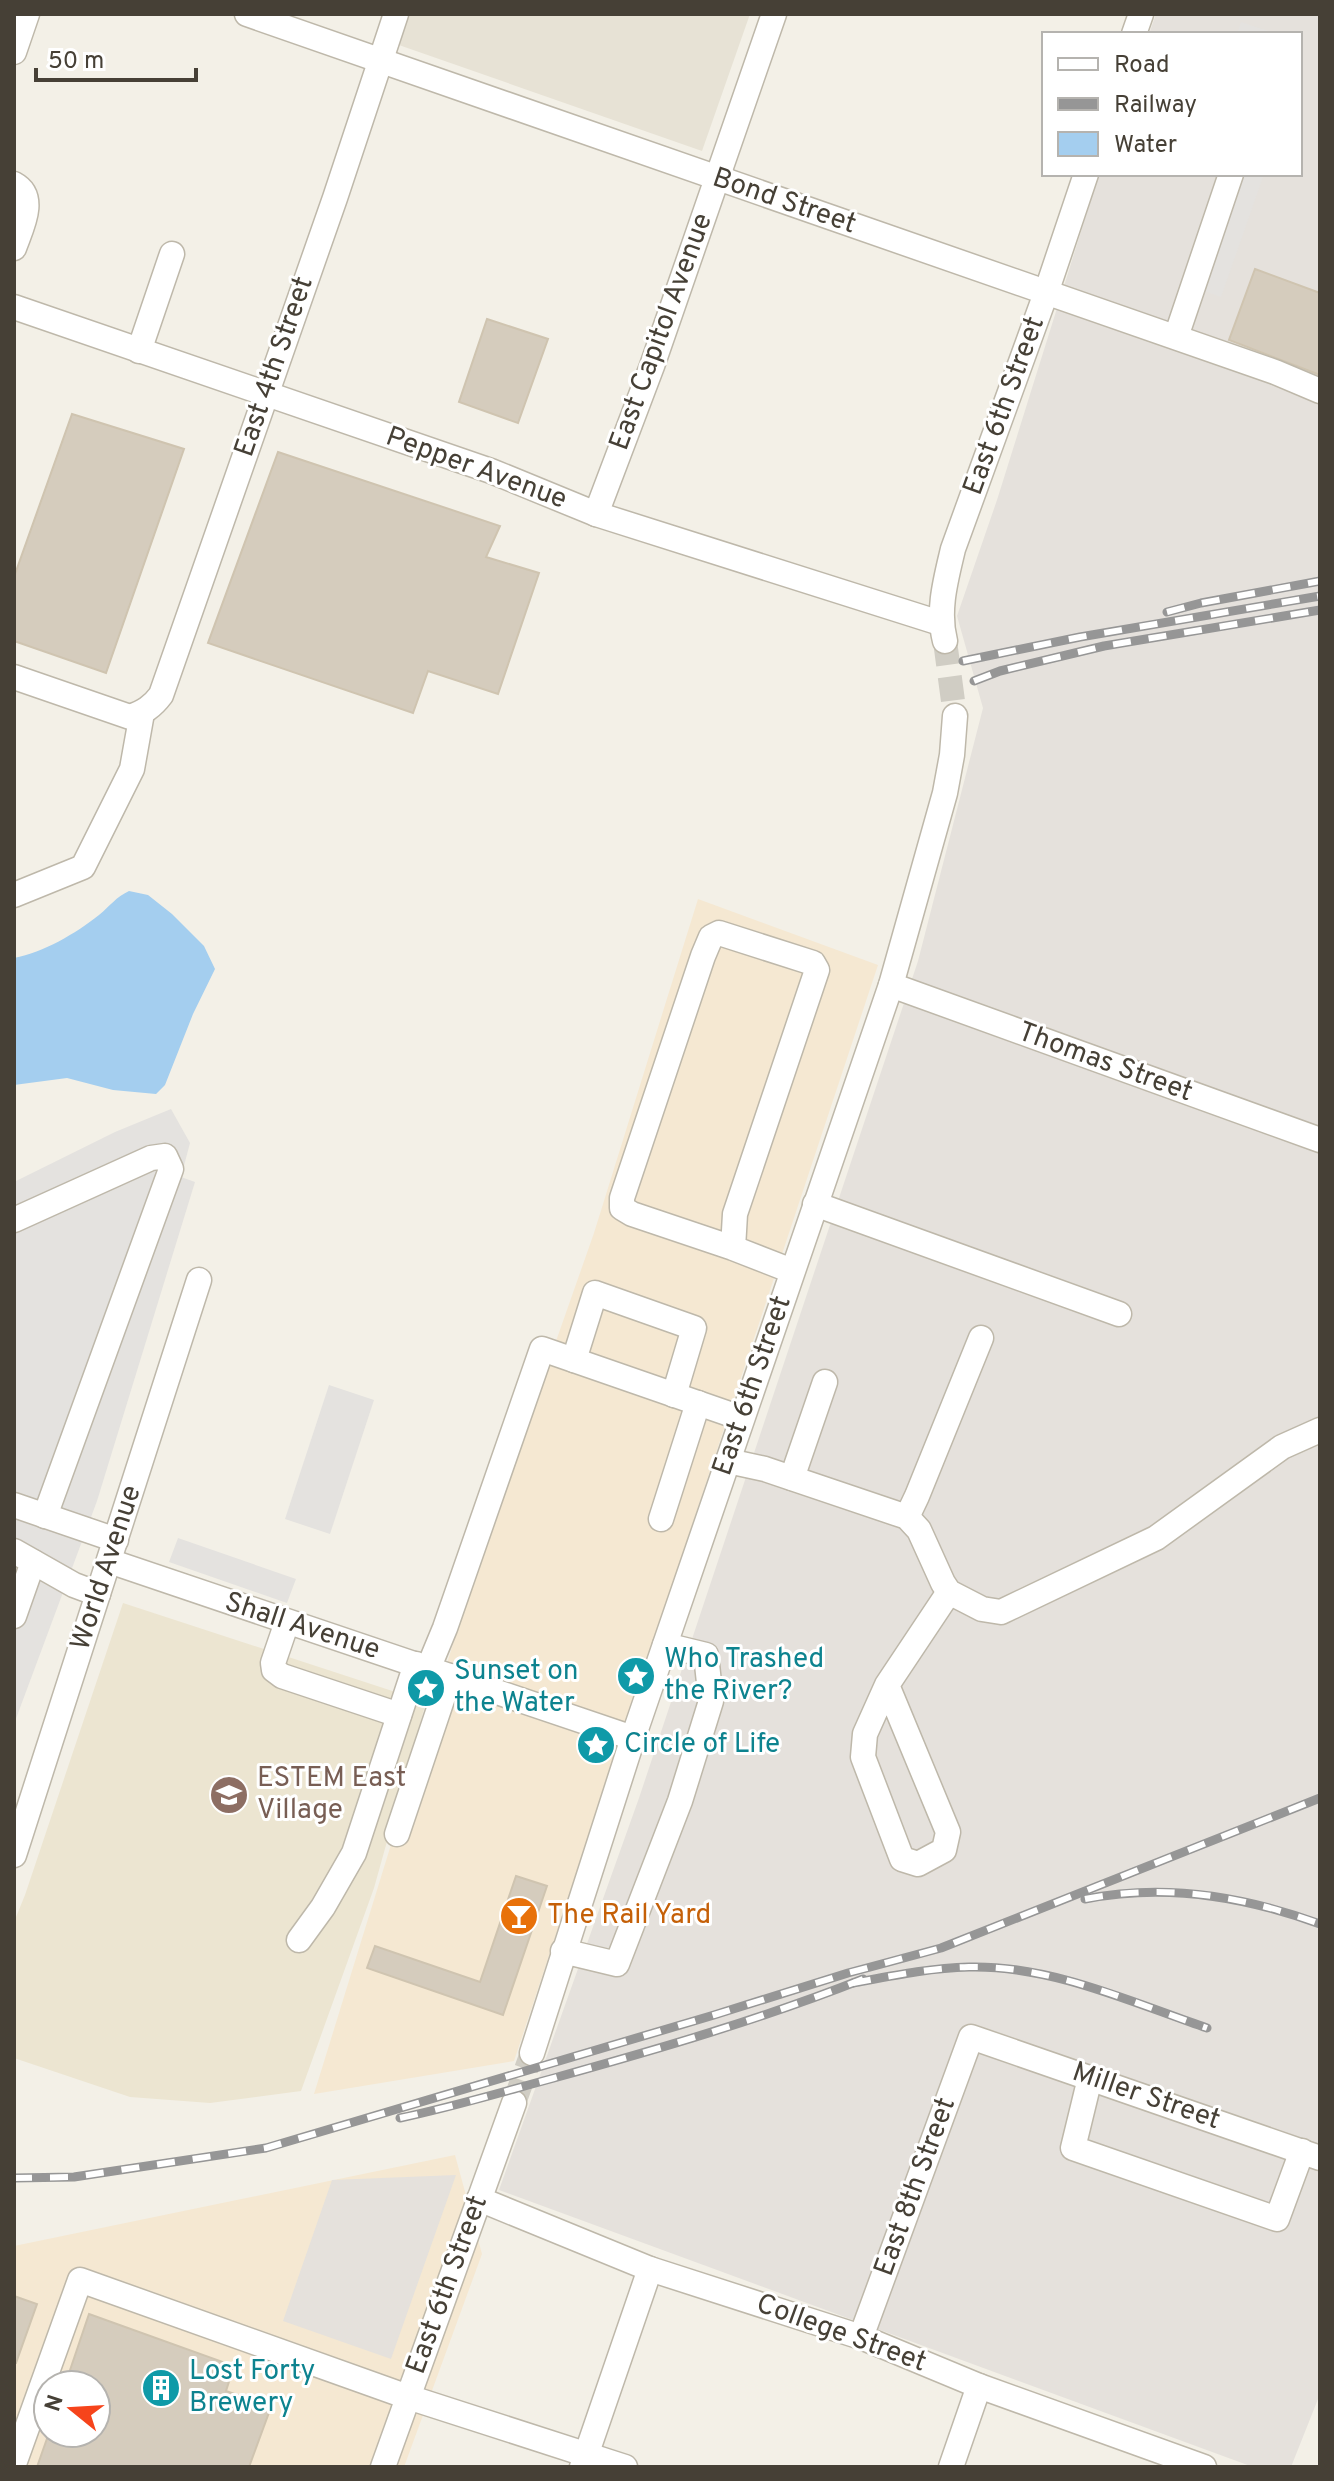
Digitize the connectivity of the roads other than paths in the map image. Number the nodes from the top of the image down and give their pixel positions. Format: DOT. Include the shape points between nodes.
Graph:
graph roads {
  1 [pos="27,14"];
  2 [pos="247,14"];
  3 [pos="396,14"];
  4 [pos="774,14"];
  5 [pos="14,52"];
  6 [pos="380,60"];
  7 [pos="1085,176"];
  8 [pos="1230,176"];
  9 [pos="716,178"];
  10 [pos="14,184"];
  11 [pos="14,248"];
  12 [pos="172,254"];
  13 [pos="1046,293"];
  14 [pos="14,307"];
  15 [pos="1176,337"];
  16 [pos="139,351"];
  17 [pos="1320,391"];
  18 [pos="265,395"];
  19 [pos="596,514"];
  20 [pos="943,632"];
  21 [pos="14,677"];
  22 [pos="142,713"];
  23 [pos="955,716"];
  24 [pos="14,895"];
  25 [pos="891,985"];
  26 [pos="1320,1140"];
  27 [pos="815,1204"];
  28 [pos="14,1220"];
  29 [pos="733,1248"];
  30 [pos="792,1271"];
  31 [pos="199,1280"];
  32 [pos="1119,1314"];
  33 [pos="981,1338"];
  34 [pos="574,1360"];
  35 [pos="825,1382"];
  36 [pos="674,1395"];
  37 [pos="698,1403"];
  38 [pos="741,1418"];
  39 [pos="1320,1430"];
  40 [pos="728,1461"];
  41 [pos="792,1478"];
  42 [pos="14,1505"];
  43 [pos="45,1516"];
  44 [pos="907,1517"];
  45 [pos="661,1519"];
  46 [pos="113,1550"];
  47 [pos="23,1556"];
  48 [pos="949,1592"];
  49 [pos="98,1594"];
  50 [pos="14,1616"];
  51 [pos="287,1622"];
  52 [pos="665,1645"];
  53 [pos="431,1670"];
  54 [pos="887,1685"];
  55 [pos="399,1715"];
  56 [pos="633,1738"];
  57 [pos="397,1834"];
  58 [pos="14,1855"];
  59 [pos="299,1940"];
  60 [pos="563,1951"];
  61 [pos="971,2037"];
  62 [pos="532,2053"];
  63 [pos="1090,2078"];
  64 [pos="514,2103"];
  65 [pos="1311,2154"];
  66 [pos="479,2199"];
  67 [pos="650,2269"];
  68 [pos="861,2337"];
  69 [pos="979,2386"];
  70 [pos="408,2397"];
  71 [pos="1136,2456"];
  72 [pos="584,2460"];
  73 [pos="14,2464"];
  74 [pos="383,2467"];
  75 [pos="625,2467"];
  76 [pos="951,2467"];
  77 [pos="1204,2467"];
  1 -- 5 [label="street"];
  2 -- 6 [label="street, Bond Street"];
  3 -- 6 [label="street, East 4th Street"];
  4 -- 9 [label="street, East Capitol Avenue"];
  6 -- 9 [label="street, Bond Street"];
  6 -- 18 [label="street, East 4th Street"];
  7 -- 13 [label="street, East 6th Street"];
  8 -- 15 [label="street"];
  9 -- 13 [label="street, Bond Street"];
  9 -- 19 [label="street, East Capitol Avenue"];
  10 -- 11 [label="street" via="27,199"];
  12 -- 16 [label="street"];
  13 -- 15 [label="street, Bond Street"];
  13 -- 20 [label="street, East 6th Street" via="953,549"];
  14 -- 16 [label="street, Pepper Avenue"];
  15 -- 17 [label="street, Bond Street"];
  16 -- 18 [label="street, Pepper Avenue"];
  18 -- 19 [label="street, Pepper Avenue" via="491,471"];
  18 -- 22 [label="street, East 4th Street" via="161,695"];
  19 -- 20 [label="street, Pepper Avenue"];
  21 -- 22 [label="street" via="130,717"];
  22 -- 24 [label="street" via="132,769 83,867"];
  23 -- 25 [label="street, East 6th Street" via="945,793"];
  25 -- 26 [label="street, Thomas Street"];
  25 -- 27 [label="street, East 6th Street"];
  27 -- 30 [label="street, East 6th Street"];
  27 -- 32 [label="street"];
  28 -- 43 [label="street" via="151,1158 165,1156 171,1169"];
  29 -- 29 [label="street" via="735,1214 817,970 813,963 719,933 711,937 703,956 622,1208"];
  29 -- 30 [label="street"];
  30 -- 38 [label="street, East 6th Street"];
  31 -- 46 [label="street, World Avenue"];
  33 -- 44 [label="street"];
  34 -- 36 [label="street"];
  34 -- 36 [label="street" via="595,1293 694,1328"];
  34 -- 53 [label="street" via="542,1349"];
  35 -- 41 [label="street"];
  36 -- 37 [label="street"];
  37 -- 38 [label="street"];
  37 -- 45 [label="street"];
  38 -- 40 [label="street, East 6th Street"];
  39 -- 48 [label="street" via="1282,1447 1156,1538 1001,1612 982,1609"];
  40 -- 41 [label="street"];
  40 -- 52 [label="street, East 6th Street"];
  41 -- 44 [label="street"];
  42 -- 43 [label="street, Shall Avenue"];
  43 -- 46 [label="street, Shall Avenue"];
  44 -- 48 [label="street" via="919,1530"];
  46 -- 49 [label="street, World Avenue"];
  46 -- 51 [label="street, Shall Avenue"];
  47 -- 49 [label="street"];
  47 -- 50 [label="street"];
  48 -- 54 [label="street"];
  49 -- 58 [label="street, World Avenue"];
  51 -- 53 [label="street, Shall Avenue"];
  51 -- 55 [label="street" via="274,1670"];
  52 -- 56 [label="street, East 6th Street"];
  52 -- 60 [label="street" via="706,1655 711,1701 680,1801 617,1964"];
  53 -- 55 [label="street"];
  53 -- 56 [label="street, Shall Avenue"];
  53 -- 57 [label="street"];
  54 -- 54 [label="street" via="865,1734 863,1757 902,1859 918,1864 944,1850 948,1832"];
  55 -- 59 [label="street" via="354,1853"];
  56 -- 60 [label="street, East 6th Street"];
  60 -- 62 [label="street, East 6th Street"];
  61 -- 63 [label="street, Miller Street"];
  61 -- 68 [label="street, East 8th Street"];
  63 -- 65 [label="street, Miller Street"];
  63 -- 65 [label="street" via="1073,2148 1277,2219"];
  64 -- 66 [label="street, East 6th Street"];
  66 -- 67 [label="street, College Street"];
  66 -- 70 [label="street, East 6th Street"];
  67 -- 68 [label="street, College Street"];
  67 -- 72 [label="street"];
  68 -- 69 [label="street, College Street"];
  69 -- 71 [label="street, College Street"];
  69 -- 76 [label="street"];
  70 -- 72 [label="street"];
  70 -- 73 [label="street" via="80,2280"];
  70 -- 74 [label="street, East 6th Street"];
  71 -- 77 [label="street, College Street"];
  72 -- 75 [label="street"];
}
